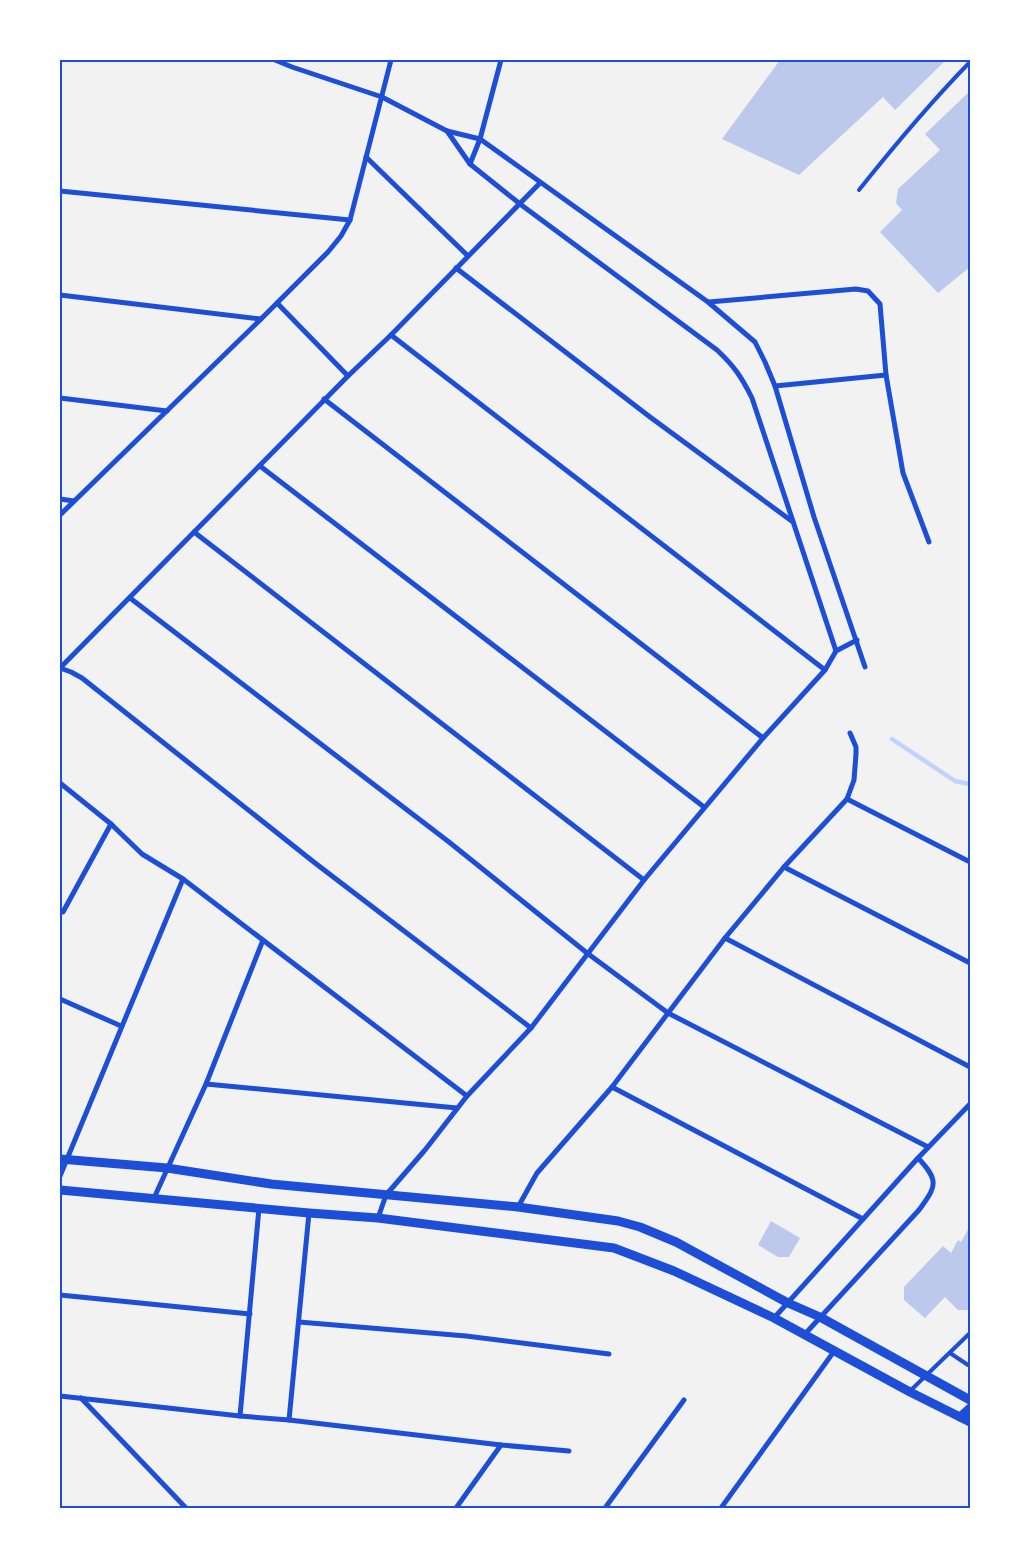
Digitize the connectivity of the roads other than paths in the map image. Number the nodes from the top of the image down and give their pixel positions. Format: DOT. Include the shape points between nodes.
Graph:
graph roads {
  1 [pos="275,60"];
  2 [pos="391,60"];
  3 [pos="501,60"];
  4 [pos="970,62"];
  5 [pos="382,97"];
  6 [pos="447,131"];
  7 [pos="480,139"];
  8 [pos="366,157"];
  9 [pos="470,164"];
  10 [pos="540,183"];
  11 [pos="858,190"];
  12 [pos="60,191"];
  13 [pos="520,204"];
  14 [pos="350,220"];
  15 [pos="468,256"];
  16 [pos="456,268"];
  17 [pos="60,295"];
  18 [pos="708,302"];
  19 [pos="277,304"];
  20 [pos="261,319"];
  21 [pos="391,335"];
  22 [pos="886,375"];
  23 [pos="348,376"];
  24 [pos="775,386"];
  25 [pos="60,398"];
  26 [pos="324,400"];
  27 [pos="167,411"];
  28 [pos="260,466"];
  29 [pos="60,499"];
  30 [pos="74,500"];
  31 [pos="60,515"];
  32 [pos="793,522"];
  33 [pos="194,532"];
  34 [pos="928,542"];
  35 [pos="130,598"];
  36 [pos="857,640"];
  37 [pos="836,651"];
  38 [pos="865,667"];
  39 [pos="60,668"];
  40 [pos="825,670"];
  41 [pos="850,733"];
  42 [pos="763,738"];
  43 [pos="60,783"];
  44 [pos="847,799"];
  45 [pos="704,808"];
  46 [pos="111,824"];
  47 [pos="970,862"];
  48 [pos="784,867"];
  49 [pos="183,878"];
  50 [pos="644,880"];
  51 [pos="63,912"];
  52 [pos="725,938"];
  53 [pos="264,940"];
  54 [pos="587,954"];
  55 [pos="970,963"];
  56 [pos="60,999"];
  57 [pos="668,1013"];
  58 [pos="122,1026"];
  59 [pos="531,1028"];
  60 [pos="970,1067"];
  61 [pos="206,1084"];
  62 [pos="612,1086"];
  63 [pos="467,1096"];
  64 [pos="970,1104"];
  65 [pos="457,1108"];
  66 [pos="928,1147"];
  67 [pos="918,1158"];
  68 [pos="63,1159"];
  69 [pos="167,1168"];
  70 [pos="60,1176"];
  71 [pos="60,1190"];
  72 [pos="386,1195"];
  73 [pos="154,1198"];
  74 [pos="518,1207"];
  75 [pos="259,1208"];
  76 [pos="308,1213"];
  77 [pos="378,1218"];
  78 [pos="863,1219"];
  79 [pos="60,1295"];
  80 [pos="788,1303"];
  81 [pos="250,1314"];
  82 [pos="774,1318"];
  83 [pos="820,1318"];
  84 [pos="299,1322"];
  85 [pos="805,1334"];
  86 [pos="970,1334"];
  87 [pos="835,1350"];
  88 [pos="950,1353"];
  89 [pos="609,1354"];
  90 [pos="970,1364"];
  91 [pos="926,1377"];
  92 [pos="910,1392"];
  93 [pos="60,1396"];
  94 [pos="81,1398"];
  95 [pos="684,1400"];
  96 [pos="970,1400"];
  97 [pos="970,1408"];
  98 [pos="240,1416"];
  99 [pos="960,1417"];
  100 [pos="289,1420"];
  101 [pos="970,1422"];
  102 [pos="501,1445"];
  103 [pos="569,1451"];
  104 [pos="186,1508"];
  105 [pos="456,1508"];
  106 [pos="605,1508"];
  107 [pos="720,1508"];
  1 -- 5 [label="street"];
  2 -- 5 [label="street"];
  3 -- 7 [label="street"];
  4 -- 11 [label="lane"];
  5 -- 6 [label="street"];
  5 -- 8 [label="street"];
  6 -- 7 [label="street"];
  6 -- 9 [label="street"];
  7 -- 9 [label="street"];
  7 -- 10 [label="street"];
  8 -- 14 [label="street"];
  8 -- 15 [label="street"];
  9 -- 13 [label="street"];
  10 -- 13 [label="street"];
  10 -- 18 [label="street"];
  12 -- 14 [label="street"];
  13 -- 15 [label="street"];
  13 -- 32 [label="street" via="733,365 752,398"];
  14 -- 19 [label="street" via="328,252"];
  15 -- 16 [label="street"];
  16 -- 21 [label="street"];
  16 -- 32 [label="street"];
  17 -- 20 [label="street"];
  18 -- 22 [label="street" via="856,289 868,291 880,304"];
  18 -- 24 [label="street" via="755,342"];
  19 -- 20 [label="street"];
  19 -- 23 [label="street"];
  20 -- 27 [label="street"];
  21 -- 23 [label="street"];
  21 -- 40 [label="street"];
  22 -- 24 [label="street"];
  22 -- 34 [label="street" via="903,473"];
  23 -- 26 [label="street"];
  24 -- 36 [label="street" via="814,517"];
  25 -- 27 [label="street"];
  26 -- 28 [label="street"];
  26 -- 42 [label="street"];
  27 -- 30 [label="street"];
  28 -- 33 [label="street"];
  28 -- 45 [label="street"];
  29 -- 30 [label="street"];
  30 -- 31 [label="street"];
  32 -- 37 [label="street"];
  33 -- 35 [label="street"];
  33 -- 50 [label="street"];
  35 -- 39 [label="street"];
  35 -- 54 [label="street" via="449,842"];
  36 -- 37 [label="street"];
  36 -- 38 [label="street"];
  37 -- 40 [label="street"];
  39 -- 59 [label="street" via="82,678 315,863"];
  40 -- 42 [label="street"];
  41 -- 44 [label="street" via="856,754 854,780"];
  42 -- 45 [label="street"];
  43 -- 46 [label="street"];
  44 -- 47 [label="street"];
  44 -- 48 [label="street"];
  45 -- 50 [label="street"];
  46 -- 49 [label="street" via="142,854"];
  46 -- 51 [label="street"];
  48 -- 52 [label="street"];
  48 -- 55 [label="street"];
  49 -- 53 [label="street"];
  49 -- 58 [label="street"];
  50 -- 54 [label="street"];
  52 -- 57 [label="street"];
  52 -- 60 [label="street"];
  53 -- 61 [label="street"];
  53 -- 63 [label="street"];
  54 -- 57 [label="street"];
  54 -- 59 [label="street"];
  56 -- 58 [label="street"];
  57 -- 62 [label="street"];
  57 -- 66 [label="street"];
  58 -- 68 [label="street"];
  59 -- 63 [label="street"];
  61 -- 65 [label="street"];
  61 -- 69 [label="street"];
  62 -- 74 [label="street" via="537,1173"];
  62 -- 78 [label="street"];
  63 -- 65 [label="street"];
  64 -- 66 [label="street"];
  65 -- 72 [label="street"];
  66 -- 67 [label="street"];
  67 -- 78 [label="street"];
  67 -- 83 [label="street" via="929,1170 934,1183 930,1196"];
  68 -- 69 [label="street"];
  68 -- 70 [label="street"];
  69 -- 72 [label="street" via="271,1184"];
  69 -- 73 [label="street"];
  71 -- 73 [label="street"];
  72 -- 74 [label="street"];
  72 -- 77 [label="street"];
  73 -- 75 [label="street"];
  74 -- 80 [label="street" via="640,1227 676,1242"];
  75 -- 76 [label="street"];
  75 -- 81 [label="street"];
  76 -- 77 [label="street"];
  76 -- 84 [label="street"];
  77 -- 82 [label="street" via="614,1248 674,1270"];
  78 -- 80 [label="street"];
  79 -- 81 [label="street"];
  80 -- 82 [label="street"];
  80 -- 83 [label="street"];
  81 -- 98 [label="street"];
  82 -- 85 [label="street"];
  83 -- 85 [label="street"];
  83 -- 91 [label="street"];
  84 -- 89 [label="street" via="466,1336"];
  84 -- 100 [label="street"];
  85 -- 87 [label="street"];
  86 -- 88 [label="lane"];
  87 -- 92 [label="street"];
  87 -- 107 [label="street"];
  88 -- 90 [label="lane"];
  88 -- 91 [label="lane"];
  91 -- 92 [label="lane"];
  91 -- 96 [label="street"];
  92 -- 99 [label="street"];
  93 -- 94 [label="street"];
  94 -- 98 [label="street"];
  94 -- 104 [label="street"];
  95 -- 106 [label="street"];
  97 -- 99 [label="street"];
  98 -- 100 [label="street"];
  99 -- 101 [label="street"];
  100 -- 102 [label="street"];
  102 -- 103 [label="street"];
  102 -- 105 [label="street"];
}
